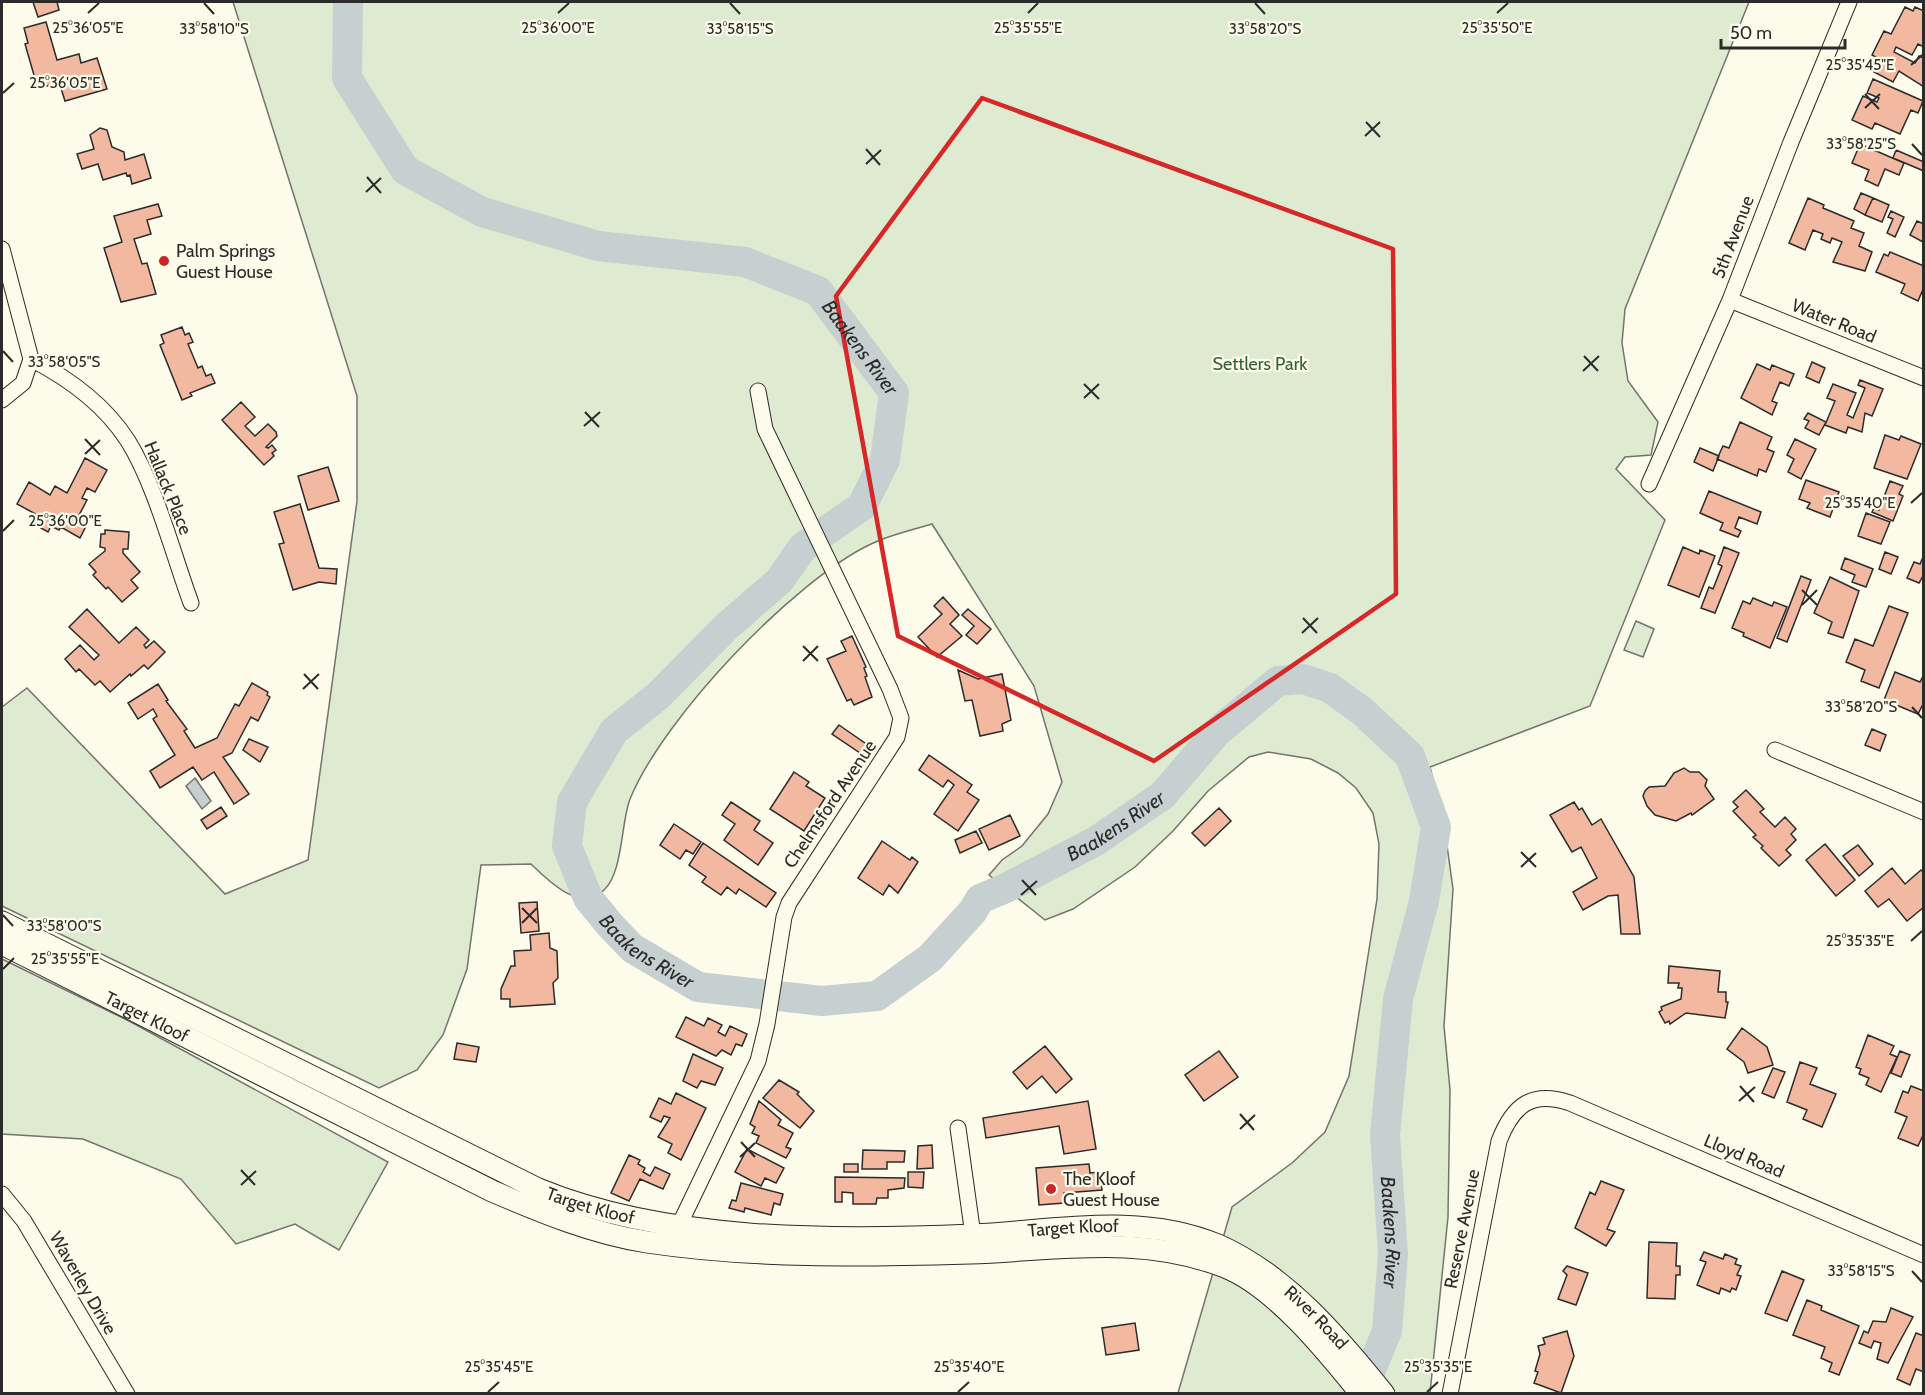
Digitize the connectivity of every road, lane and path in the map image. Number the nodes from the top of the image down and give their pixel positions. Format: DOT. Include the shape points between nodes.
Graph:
graph roads {
  1 [pos="1849,2"];
  2 [pos="2,249"];
  3 [pos="1730,300"];
  4 [pos="31,359"];
  5 [pos="1923,378"];
  6 [pos="758,392"];
  7 [pos="2,400"];
  8 [pos="1649,484"];
  9 [pos="191,603"];
  10 [pos="1775,750"];
  11 [pos="1923,812"];
  12 [pos="2,922"];
  13 [pos="2,944"];
  14 [pos="1549,1096"];
  15 [pos="958,1128"];
  16 [pos="428,1134"];
  17 [pos="419,1154"];
  18 [pos="2,1194"];
  19 [pos="973,1235"];
  20 [pos="674,1236"];
  21 [pos="1923,1255"];
  22 [pos="1231,1261"];
  23 [pos="127,1394"];
  24 [pos="1361,1394"];
  25 [pos="1384,1394"];
  26 [pos="1450,1394"];
  1 -- 3 [label="street, 5th Avenue"];
  2 -- 4 [label="street"];
  3 -- 5 [label="street, Water Road"];
  3 -- 8 [label="street, 5th Avenue"];
  4 -- 7 [label="street" via="22,383"];
  4 -- 9 [label="street, Hallack Place" via="54,371 102,409 128,441 144,472"];
  6 -- 20 [label="street, Chelmsford Avenue" via="765,429 901,718 900,728 878,767 789,903 758,1061"];
  10 -- 11 [label="street"];
  12 -- 16 [label="main road, Target Kloof"];
  13 -- 17 [label="main road, Target Kloof"];
  14 -- 21 [label="street, Lloyd Road"];
  14 -- 26 [label="street, Reserve Avenue" via="1521,1107 1509,1120 1499,1141"];
  15 -- 19 [label="street"];
  16 -- 17 [label="main road"];
  16 -- 20 [label="main road, Target Kloof" via="538,1189"];
  17 -- 20 [label="main road, Target Kloof" via="541,1212 645,1242"];
  18 -- 23 [label="street, Waverley Drive" via="24,1221"];
  19 -- 20 [label="main road, Target Kloof"];
  19 -- 22 [label="main road, Target Kloof" via="1113,1225 1171,1231 1217,1245"];
  20 -- 22 [label="main road, Target Kloof" via="750,1252 849,1256 1091,1244"];
  22 -- 24 [label="main road, River Road" via="1310,1334"];
  22 -- 25 [label="main road, River Road" via="1299,1300"];
}
